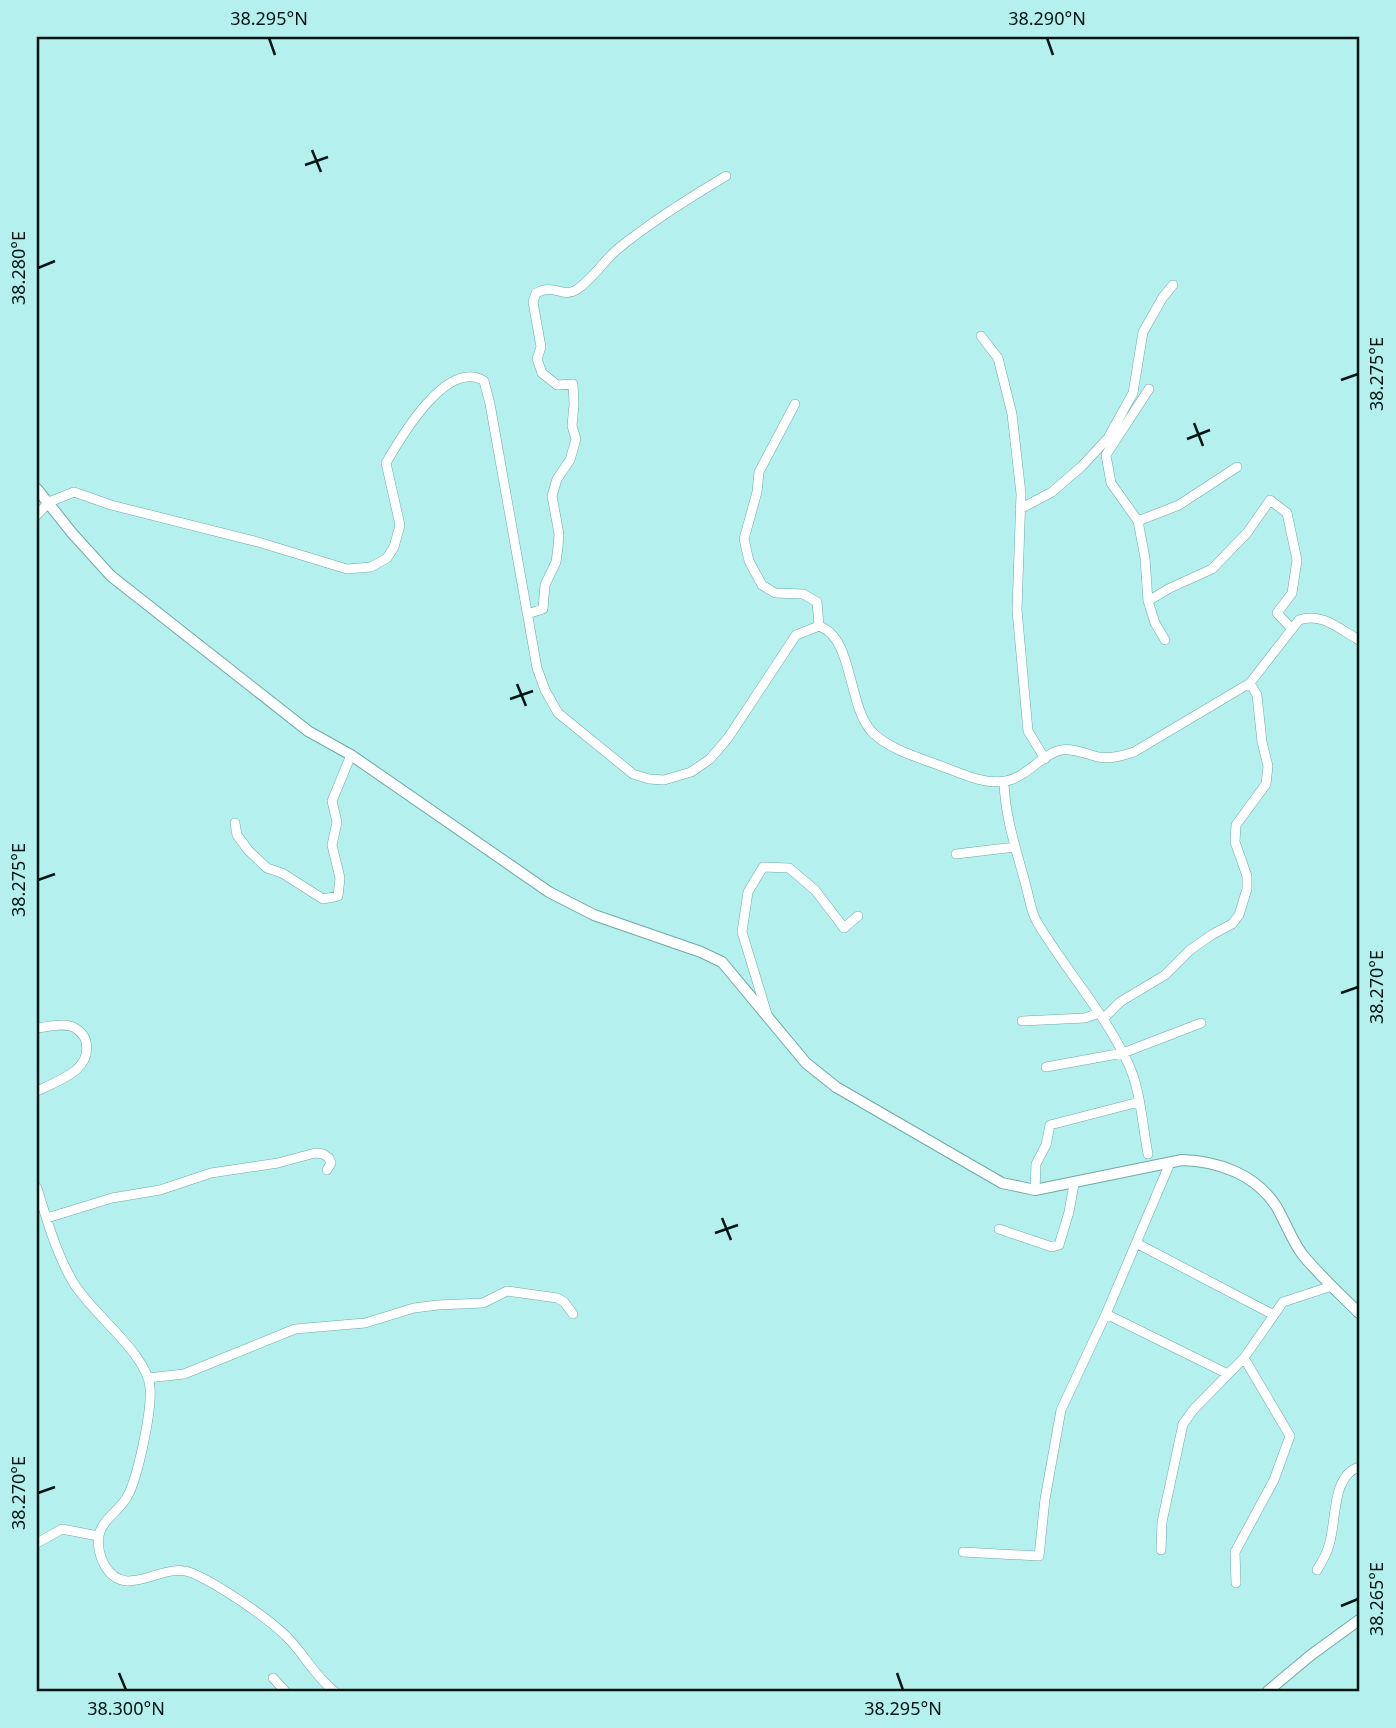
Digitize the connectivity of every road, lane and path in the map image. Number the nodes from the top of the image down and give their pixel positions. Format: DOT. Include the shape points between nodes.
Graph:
graph roads {
  1 [pos="726,176"];
  2 [pos="1173,285"];
  3 [pos="981,335"];
  4 [pos="1149,389"];
  5 [pos="795,404"];
  6 [pos="1237,467"];
  7 [pos="37,489"];
  8 [pos="49,502"];
  9 [pos="1020,509"];
  10 [pos="37,515"];
  11 [pos="1138,521"];
  12 [pos="1149,601"];
  13 [pos="527,614"];
  14 [pos="819,626"];
  15 [pos="1291,628"];
  16 [pos="1165,640"];
  17 [pos="1359,640"];
  18 [pos="1250,683"];
  19 [pos="351,755"];
  20 [pos="1045,759"];
  21 [pos="1004,782"];
  22 [pos="235,823"];
  23 [pos="1015,847"];
  24 [pos="956,854"];
  25 [pos="858,916"];
  26 [pos="1101,1016"];
  27 [pos="768,1019"];
  28 [pos="1022,1021"];
  29 [pos="1200,1023"];
  30 [pos="37,1028"];
  31 [pos="1123,1053"];
  32 [pos="1046,1067"];
  33 [pos="37,1091"];
  34 [pos="1139,1102"];
  35 [pos="1147,1154"];
  36 [pos="1170,1163"];
  37 [pos="327,1170"];
  38 [pos="1074,1184"];
  39 [pos="37,1188"];
  40 [pos="1035,1190"];
  41 [pos="47,1218"];
  42 [pos="999,1229"];
  43 [pos="1136,1243"];
  44 [pos="1332,1286"];
  45 [pos="1359,1313"];
  46 [pos="573,1314"];
  47 [pos="1106,1314"];
  48 [pos="1274,1315"];
  49 [pos="1244,1358"];
  50 [pos="1228,1374"];
  51 [pos="148,1378"];
  52 [pos="1359,1467"];
  53 [pos="99,1536"];
  54 [pos="37,1544"];
  55 [pos="1161,1549"];
  56 [pos="963,1552"];
  57 [pos="1317,1570"];
  58 [pos="1236,1583"];
  59 [pos="1359,1620"];
  60 [pos="273,1678"];
  61 [pos="285,1691"];
  62 [pos="334,1691"];
  63 [pos="1268,1691"];
  1 -- 13 [label="street" via="642,230 575,291 543,288 536,293 533,302 541,346 537,359 541,373 557,385 573,384 576,439 552,496 559,534 543,609"];
  2 -- 9 [label="street" via="1143,332 1133,393 1108,438 1052,492"];
  3 -- 9 [label="street" via="998,358 1006,385"];
  4 -- 11 [label="street" via="1106,455 1111,482"];
  5 -- 14 [label="street" via="759,472 744,539 762,585 775,593 811,597 817,602"];
  6 -- 11 [label="street" via="1179,505"];
  7 -- 8 [label="main road"];
  8 -- 10 [label="street"];
  8 -- 13 [label="street" via="74,492 346,569 371,567 387,558 400,525 386,463 442,387 477,376 484,381 490,404"];
  8 -- 19 [label="main road" via="111,576 308,731"];
  9 -- 20 [label="street" via="1017,611 1028,731"];
  11 -- 12 [label="street"];
  12 -- 15 [label="street" via="1212,569 1247,533 1270,500 1287,513 1297,560 1292,593 1277,613"];
  12 -- 16 [label="street"];
  13 -- 14 [label="street" via="537,668 558,713 634,774 664,780 691,772 710,759 796,635"];
  14 -- 21 [label="street" via="837,639 855,697 874,734 891,746 946,768"];
  15 -- 17 [label="street" via="1299,620 1320,617"];
  15 -- 18 [label="street"];
  18 -- 20 [label="street" via="1135,752 1118,758 1061,750"];
  18 -- 26 [label="street" via="1268,766 1266,784 1236,825 1235,842 1247,876 1239,915 1190,950 1165,975"];
  19 -- 22 [label="street" via="331,801 337,822 332,845 340,877 338,896 323,899 267,868 242,843"];
  19 -- 27 [label="main road" via="550,892 594,915 722,962"];
  20 -- 21 [label="street" via="1022,776"];
  21 -- 23 [label="street"];
  23 -- 24 [label="street"];
  23 -- 26 [label="street" via="1035,919"];
  25 -- 27 [label="street" via="844,928 815,890 789,869 763,867 748,892 742,933"];
  26 -- 28 [label="street"];
  26 -- 31 [label="street"];
  27 -- 40 [label="main road" via="806,1063 836,1087 1002,1183"];
  29 -- 31 [label="street"];
  30 -- 33 [label="street" via="76,1028 88,1049 77,1069"];
  31 -- 32 [label="street"];
  31 -- 34 [label="street"];
  34 -- 35 [label="street"];
  34 -- 40 [label="street" via="1050,1125 1036,1164"];
  36 -- 38 [label="main road"];
  36 -- 43 [label="street"];
  36 -- 44 [label="main road" via="1206,1160 1233,1170 1258,1187 1274,1204 1301,1252"];
  37 -- 41 [label="street" via="329,1158 314,1153 211,1173"];
  38 -- 40 [label="main road"];
  38 -- 42 [label="street" via="1059,1245 1052,1247"];
  39 -- 41 [label="street"];
  41 -- 51 [label="street" via="75,1285 142,1364"];
  43 -- 47 [label="street"];
  43 -- 48 [label="street"];
  44 -- 45 [label="main road"];
  44 -- 48 [label="street" via="1283,1302"];
  46 -- 51 [label="street" via="557,1298 508,1291 483,1303 414,1308 365,1323 295,1329 184,1374"];
  47 -- 50 [label="street"];
  47 -- 56 [label="street" via="1061,1410 1040,1556"];
  48 -- 49 [label="street"];
  49 -- 50 [label="street"];
  49 -- 58 [label="street" via="1290,1436 1274,1480 1235,1552"];
  50 -- 55 [label="street" via="1183,1424 1162,1522"];
  51 -- 53 [label="street" via="151,1390 138,1468 129,1494"];
  52 -- 57 [label="street" via="1343,1479 1329,1547"];
  53 -- 54 [label="street" via="62,1529"];
  53 -- 62 [label="street" via="99,1552 115,1577 135,1582 158,1573 190,1572 273,1625"];
  59 -- 63 [label="main road"];
  60 -- 61 [label="street"];
}
